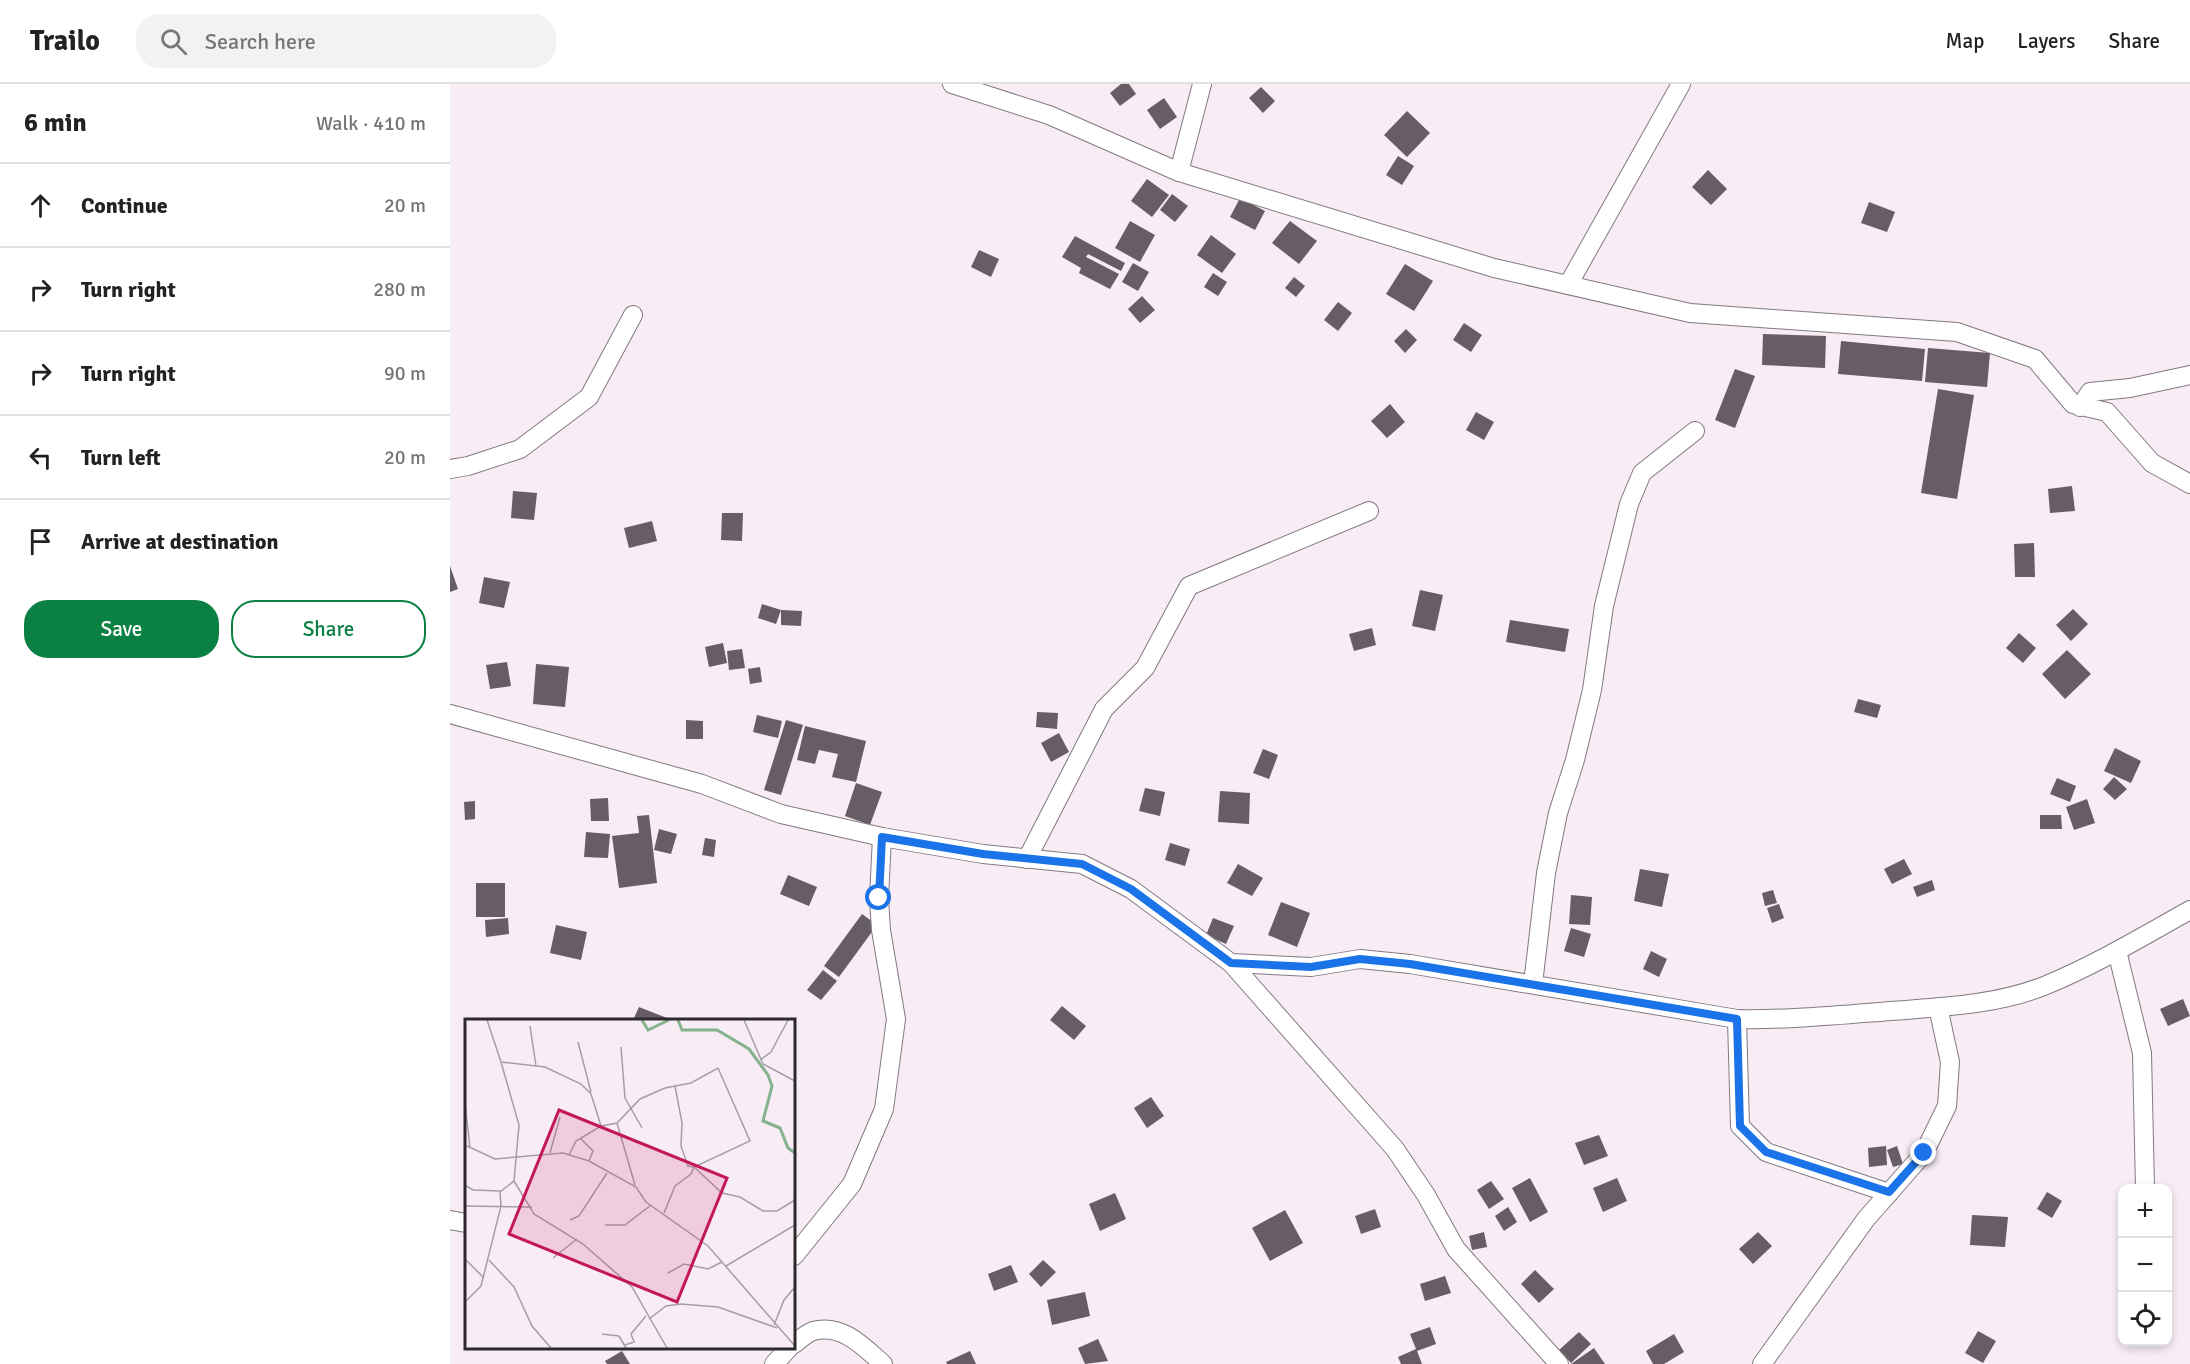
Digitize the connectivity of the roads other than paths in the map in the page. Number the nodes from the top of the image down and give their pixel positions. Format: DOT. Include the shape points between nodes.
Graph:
graph roads {
  1 [pos="952,84"];
  2 [pos="1202,84"];
  3 [pos="1681,84"];
  4 [pos="1179,171"];
  5 [pos="1568,285"];
  6 [pos="633,315"];
  7 [pos="2190,375"];
  8 [pos="2080,407"];
  9 [pos="1695,431"];
  10 [pos="450,469"];
  11 [pos="2190,484"];
  12 [pos="1369,511"];
  13 [pos="450,714"];
  14 [pos="882,837"];
  15 [pos="1027,859"];
  16 [pos="2190,910"];
  17 [pos="2117,951"];
  18 [pos="1231,963"];
  19 [pos="1533,984"];
  20 [pos="1938,1007"];
  21 [pos="1737,1019"];
  22 [pos="2145,1184"];
  23 [pos="1889,1192"];
  24 [pos="450,1220"];
  25 [pos="465,1223"];
  26 [pos="795,1255"];
  27 [pos="795,1343"];
  28 [pos="882,1364"];
  29 [pos="1559,1364"];
  30 [pos="1762,1364"];
  1 -- 4 [label="street" via="1049,115"];
  2 -- 4 [label="street"];
  3 -- 5 [label="street"];
  4 -- 5 [label="street" via="1494,268"];
  5 -- 8 [label="street" via="1690,313 1957,332 2035,359 2073,404"];
  6 -- 10 [label="street" via="589,397 520,449"];
  7 -- 8 [label="street" via="2090,392"];
  8 -- 11 [label="street" via="2107,412 2152,463"];
  9 -- 19 [label="street" via="1642,473 1629,504 1604,606 1592,690 1548,863"];
  12 -- 15 [label="street" via="1189,586 1144,668 1104,709"];
  13 -- 14 [label="street" via="702,784 781,814"];
  14 -- 15 [label="street"];
  14 -- 26 [label="street" via="881,930 896,1019 884,1109 852,1184"];
  15 -- 18 [label="street" via="1082,864 1131,889"];
  16 -- 17 [label="street"];
  17 -- 20 [label="street" via="2042,986 1997,999"];
  17 -- 22 [label="street" via="2142,1053"];
  18 -- 19 [label="street" via="1311,967 1360,959"];
  18 -- 29 [label="street" via="1395,1149 1456,1249"];
  19 -- 21 [label="street"];
  20 -- 21 [label="street" via="1776,1020"];
  20 -- 23 [label="street" via="1950,1062 1947,1106 1924,1153"];
  21 -- 23 [label="street" via="1740,1126 1766,1152"];
  23 -- 30 [label="street"];
  24 -- 25 [label="street"];
  27 -- 28 [label="street" via="813,1331 841,1332 857,1340"];
}
